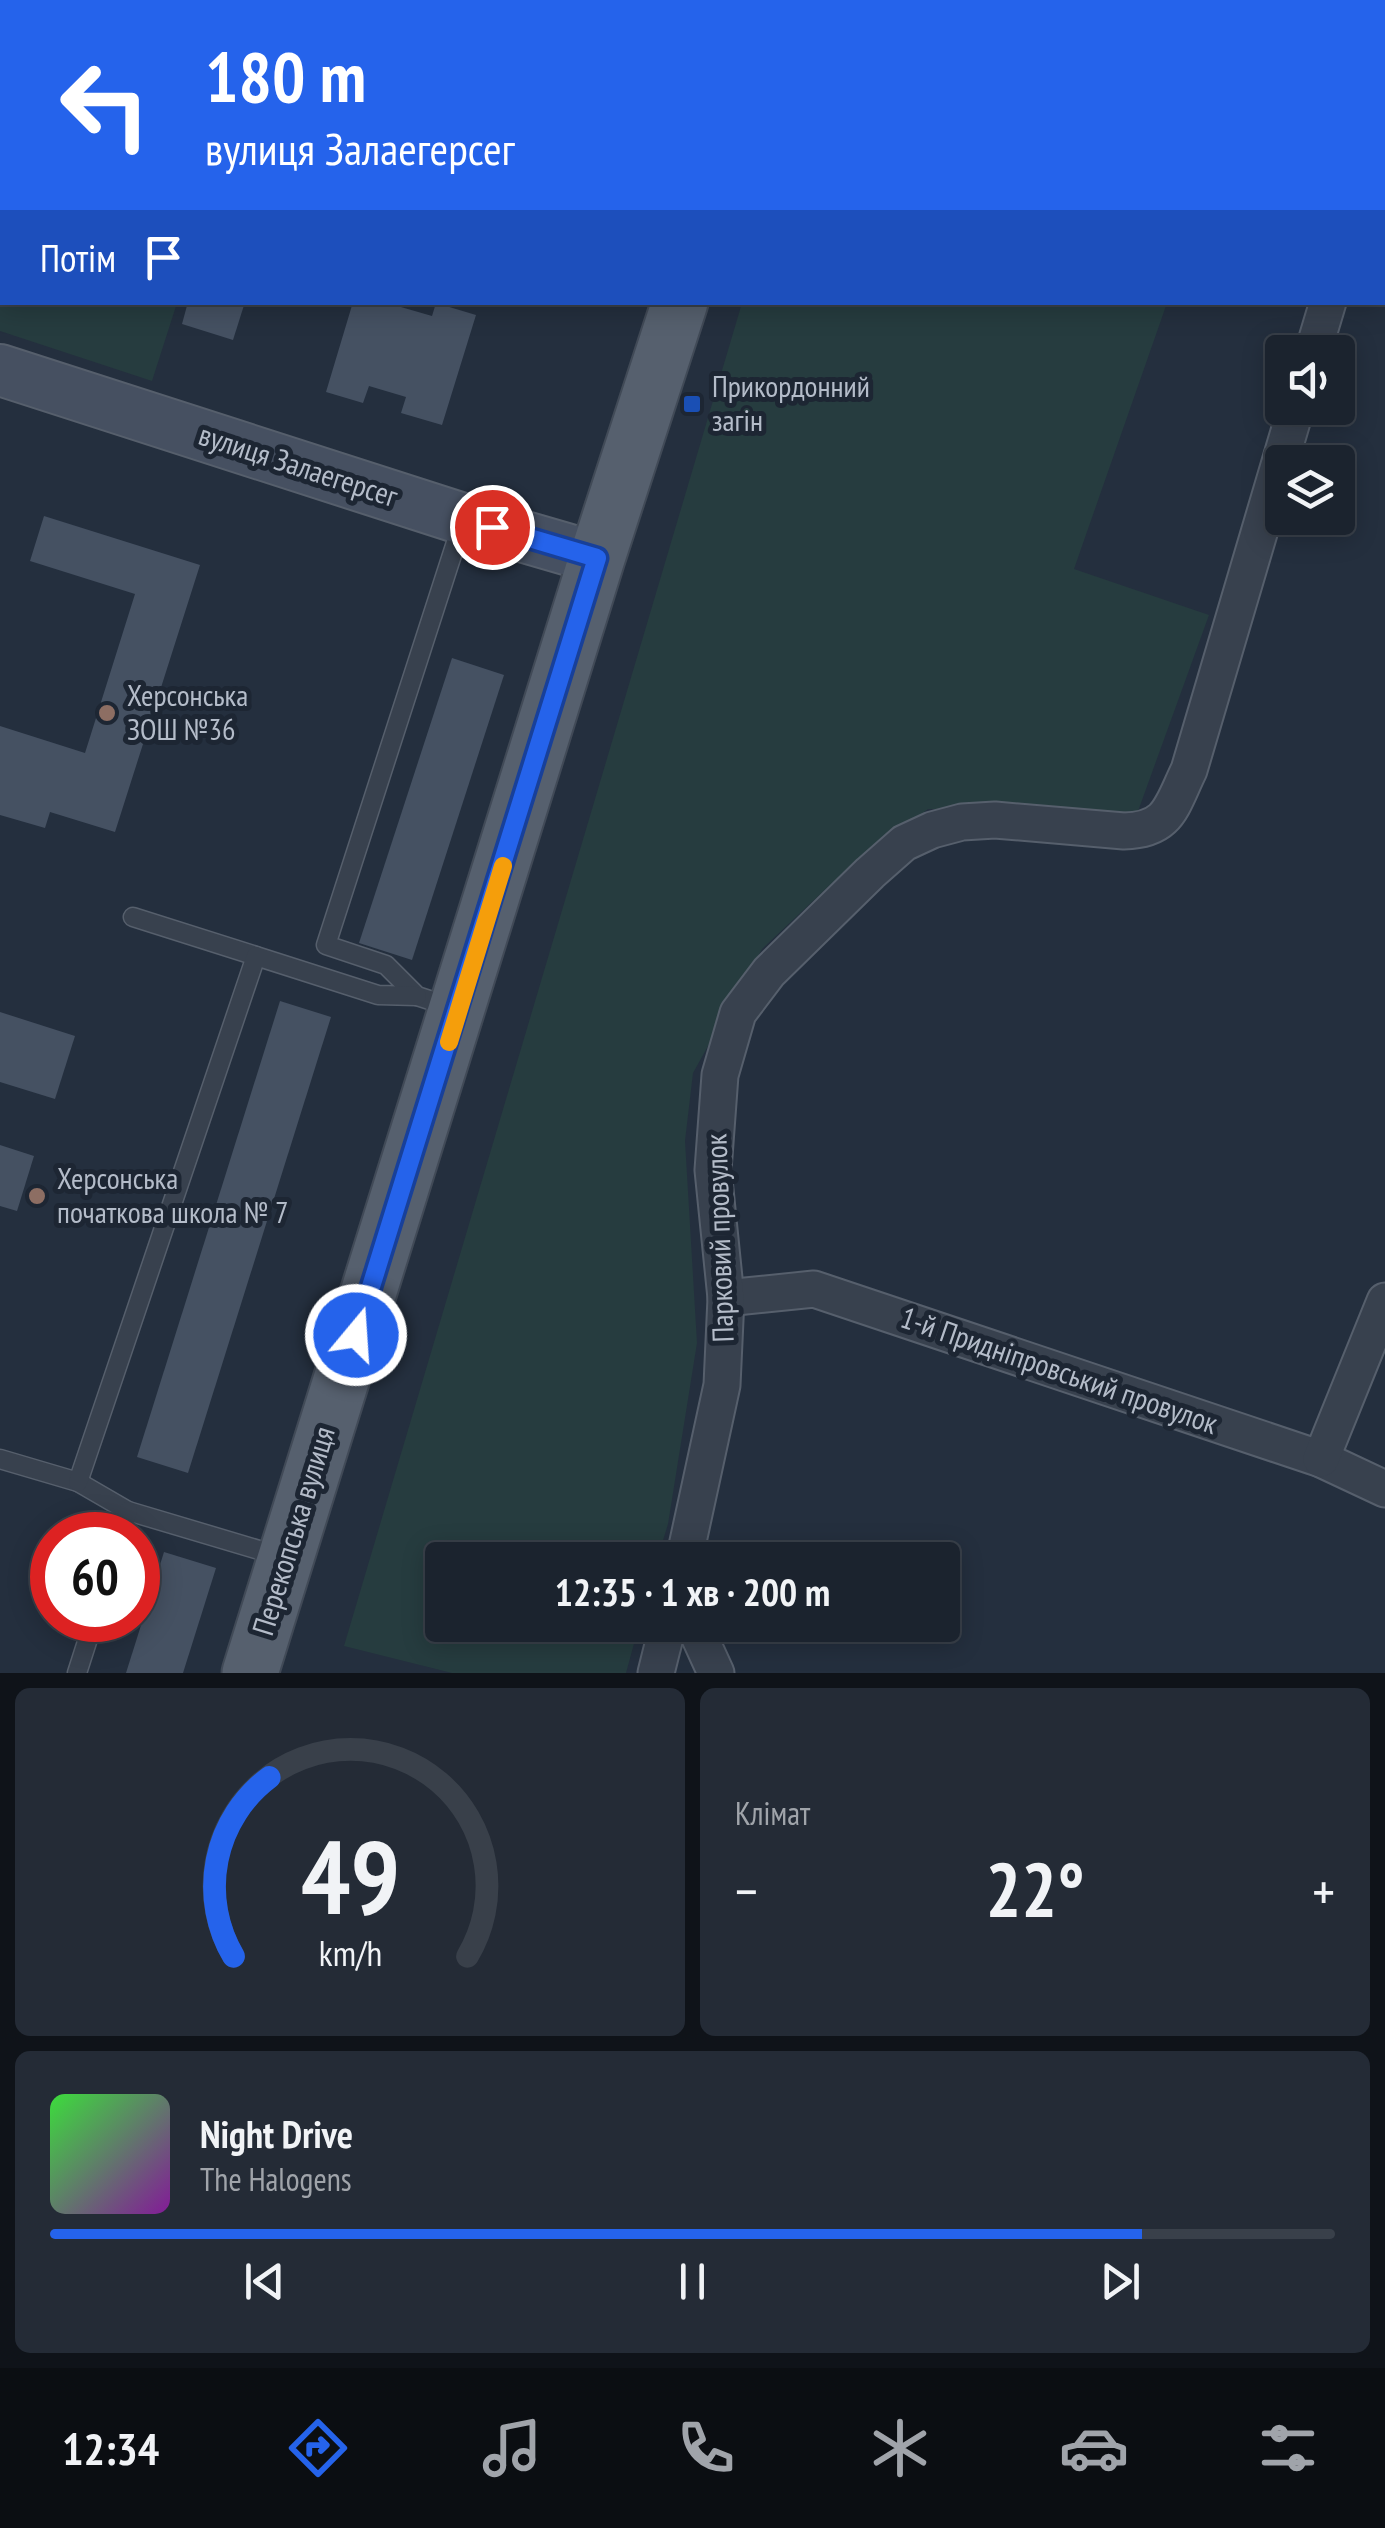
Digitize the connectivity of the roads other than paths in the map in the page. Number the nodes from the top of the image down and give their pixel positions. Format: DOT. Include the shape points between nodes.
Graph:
graph roads {
  1 [pos="679,305"];
  2 [pos="1327,305"];
  3 [pos="1318,335"];
  4 [pos="0,370"];
  5 [pos="1291,425"];
  6 [pos="463,519"];
  7 [pos="597,558"];
  8 [pos="133,917"];
  9 [pos="256,956"];
  10 [pos="438,1003"];
  11 [pos="726,1298"];
  12 [pos="1385,1301"];
  13 [pos="0,1459"];
  14 [pos="1322,1459"];
  15 [pos="78,1482"];
  16 [pos="1385,1488"];
  17 [pos="128,1511"];
  18 [pos="688,1542"];
  19 [pos="284,1558"];
  20 [pos="87,1642"];
  21 [pos="664,1642"];
  22 [pos="702,1642"];
  23 [pos="77,1673"];
  24 [pos="250,1673"];
  25 [pos="656,1673"];
  26 [pos="716,1673"];
  1 -- 7 [label="main road, Перекопська вулиця"];
  2 -- 3 [label="street"];
  4 -- 6 [label="main road, вулиця Залаегерсег"];
  5 -- 11 [label="street, Парковий провулок" via="1188,770 1160,824 1124,831 995,820 932,830 870,873 768,972 738,1013 720,1076 713,1170"];
  6 -- 7 [label="main road, вулиця Залаегерсег"];
  6 -- 10 [label="lane" via="326,945 386,965"];
  7 -- 10 [label="main road, Перекопська вулиця"];
  8 -- 9 [label="lane"];
  9 -- 10 [label="lane" via="378,995"];
  9 -- 15 [label="lane"];
  10 -- 19 [label="main road, Перекопська вулиця"];
  11 -- 14 [label="street, 1-й Придніпровський провулок" via="814,1289"];
  11 -- 18 [label="street, Парковий провулок" via="722,1386"];
  12 -- 14 [label="street"];
  13 -- 15 [label="lane"];
  14 -- 16 [label="street, 1-й Придніпровський провулок"];
  15 -- 17 [label="lane"];
  17 -- 19 [label="lane"];
  19 -- 24 [label="main road, Перекопська вулиця"];
  20 -- 23 [label="lane"];
  21 -- 25 [label="street"];
  22 -- 26 [label="street"];
}
